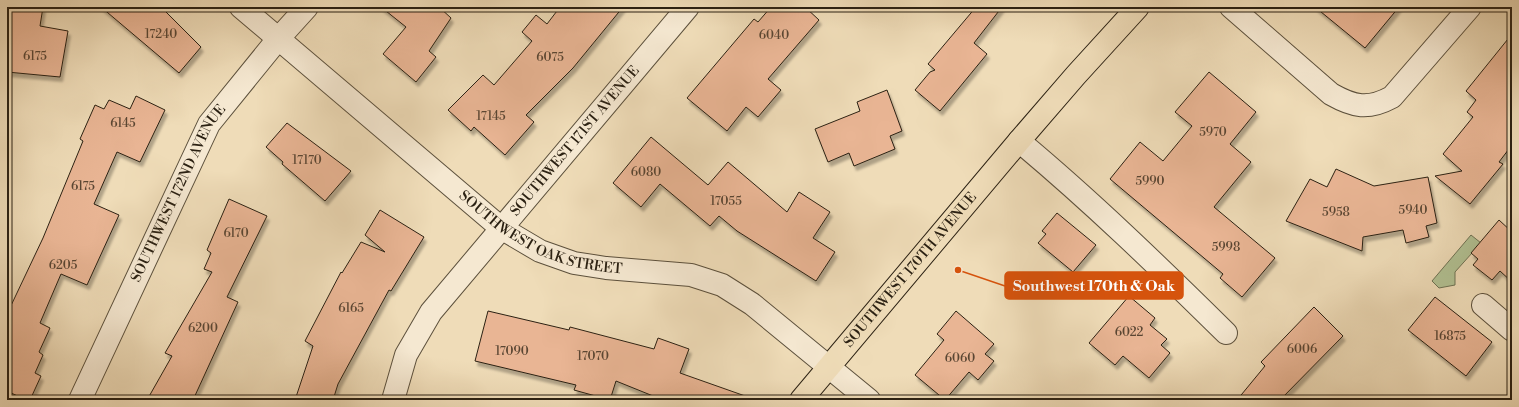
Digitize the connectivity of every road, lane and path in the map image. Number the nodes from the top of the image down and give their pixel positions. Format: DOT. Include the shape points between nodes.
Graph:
graph roads {
  1 [pos="241,7"];
  2 [pos="307,7"];
  3 [pos="688,7"];
  4 [pos="1138,7"];
  5 [pos="1231,7"];
  6 [pos="1470,7"];
  7 [pos="278,39"];
  8 [pos="1019,141"];
  9 [pos="501,228"];
  10 [pos="1483,305"];
  11 [pos="1512,330"];
  12 [pos="1226,333"];
  13 [pos="828,367"];
  14 [pos="80,400"];
  15 [pos="393,400"];
  16 [pos="801,400"];
  17 [pos="869,400"];
  1 -- 7 [label="street, SOUTHWEST OAK STREET"];
  2 -- 7 [label="street, SOUTHWEST 172ND AVENUE"];
  3 -- 9 [label="street, SOUTHWEST 171ST AVENUE"];
  4 -- 8 [label="main road, SOUTHWEST 170TH AVENUE"];
  5 -- 6 [label="street" via="1331,94 1347,103 1366,106 1380,106 1392,97"];
  7 -- 9 [label="street, SOUTHWEST OAK STREET"];
  7 -- 14 [label="street, SOUTHWEST 172ND AVENUE" via="209,124"];
  8 -- 12 [label="street" via="1154,263"];
  8 -- 13 [label="main road, SOUTHWEST 170TH AVENUE"];
  9 -- 13 [label="street, SOUTHWEST OAK STREET" via="540,251 574,263 691,275 722,286 752,304"];
  9 -- 15 [label="street, SOUTHWEST 171ST AVENUE" via="431,312 406,355"];
  10 -- 11 [label="street"];
  13 -- 16 [label="main road, SOUTHWEST 170TH AVENUE"];
  13 -- 17 [label="street, SOUTHWEST OAK STREET"];
}
